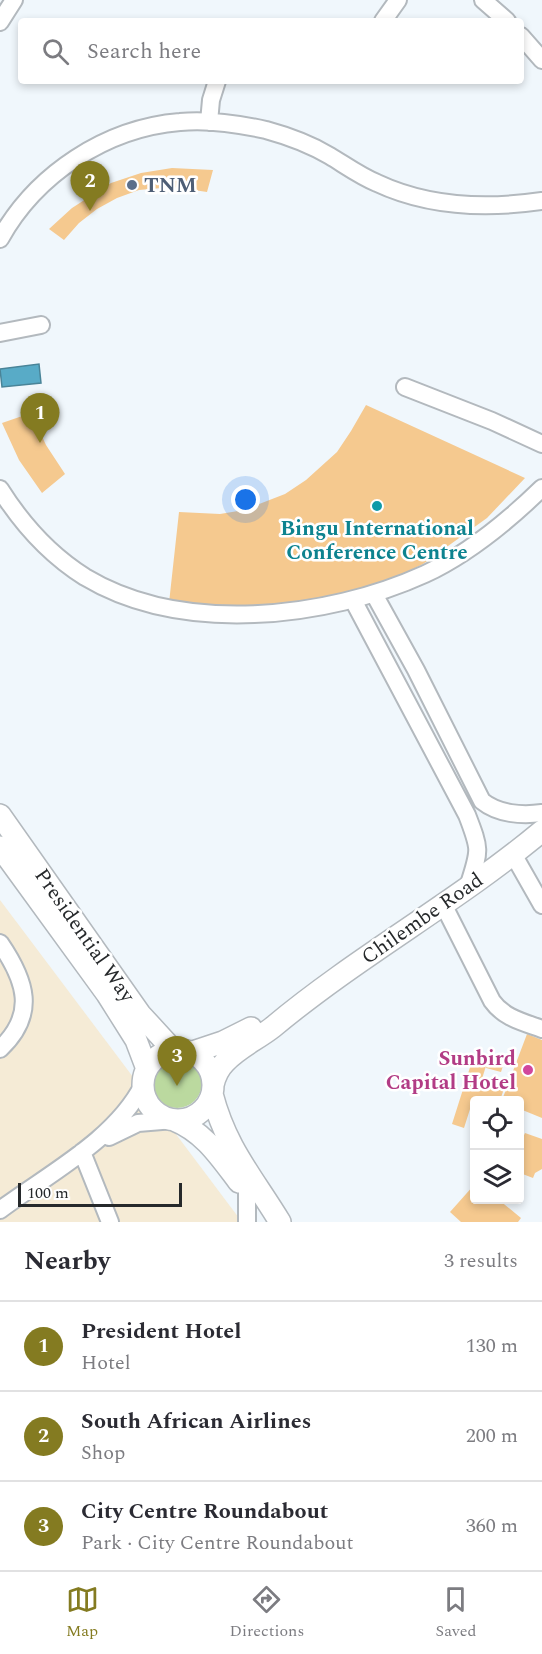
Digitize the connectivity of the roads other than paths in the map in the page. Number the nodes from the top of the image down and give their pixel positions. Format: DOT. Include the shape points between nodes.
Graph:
graph roads {
  1 [pos="14,0"];
  2 [pos="398,0"];
  3 [pos="483,0"];
  4 [pos="384,18"];
  5 [pos="504,18"];
  6 [pos="0,22"];
  7 [pos="524,39"];
  8 [pos="542,60"];
  9 [pos="216,84"];
  10 [pos="209,122"];
  11 [pos="542,201"];
  12 [pos="0,239"];
  13 [pos="41,325"];
  14 [pos="0,333"];
  15 [pos="405,387"];
  16 [pos="542,444"];
  17 [pos="542,488"];
  18 [pos="0,489"];
  19 [pos="374,594"];
  20 [pos="353,600"];
  21 [pos="542,813"];
  22 [pos="0,815"];
  23 [pos="542,831"];
  24 [pos="0,847"];
  25 [pos="513,854"];
  26 [pos="468,886"];
  27 [pos="442,904"];
  28 [pos="542,905"];
  29 [pos="0,943"];
  30 [pos="300,1004"];
  31 [pos="542,1029"];
  32 [pos="0,1049"];
  33 [pos="182,1052"];
  34 [pos="145,1077"];
  35 [pos="212,1090"];
  36 [pos="174,1120"];
  37 [pos="82,1152"];
  38 [pos="247,1192"];
  39 [pos="0,1210"];
  40 [pos="110,1222"];
  41 [pos="247,1222"];
  42 [pos="271,1222"];
  43 [pos="280,1222"];
  1 -- 6 [label="street"];
  2 -- 4 [label="street"];
  3 -- 5 [label="street"];
  7 -- 8 [label="street"];
  9 -- 10 [label="street"];
  10 -- 11 [label="street" via="267,130 290,138 320,150 378,184 438,202 484,206"];
  10 -- 12 [label="street" via="163,125 124,135 90,150 37,189"];
  13 -- 14 [label="street"];
  15 -- 16 [label="street"];
  17 -- 19 [label="street" via="504,522 445,563"];
  18 -- 20 [label="street" via="22,521 47,547 84,576 133,598 183,610 234,614 279,613"];
  19 -- 20 [label="street"];
  19 -- 21 [label="street" via="482,801 504,812"];
  20 -- 26 [label="street" via="467,815 479,853"];
  22 -- 33 [label="main road, Presidential Way" via="140,1014"];
  23 -- 25 [label="main road, Chilembe Road"];
  24 -- 34 [label="main road, Presidential Way" via="136,1040"];
  25 -- 26 [label="main road, Chilembe Road"];
  25 -- 28 [label="street"];
  26 -- 27 [label="main road, Chilembe Road"];
  27 -- 30 [label="main road, Chilembe Road"];
  27 -- 31 [label="street" via="498,1010"];
  29 -- 32 [label="street" via="19,978 24,1008 22,1022"];
  30 -- 33 [label="main road" via="223,1042"];
  30 -- 35 [label="main road" via="225,1062 216,1074"];
  33 -- 34 [label="main road" via="158,1057"];
  33 -- 35 [label="main road" via="198,1057 209,1069"];
  34 -- 36 [label="main road" via="147,1102 158,1114"];
  34 -- 37 [label="street" via="125,1113"];
  35 -- 36 [label="main road" via="209,1102 198,1114"];
  35 -- 43 [label="main road" via="220,1125"];
  36 -- 37 [label="street" via="128,1126"];
  36 -- 38 [label="main road" via="187,1125 211,1145"];
  37 -- 39 [label="street"];
  37 -- 40 [label="street"];
  38 -- 41 [label="street"];
  38 -- 42 [label="main road"];
}
